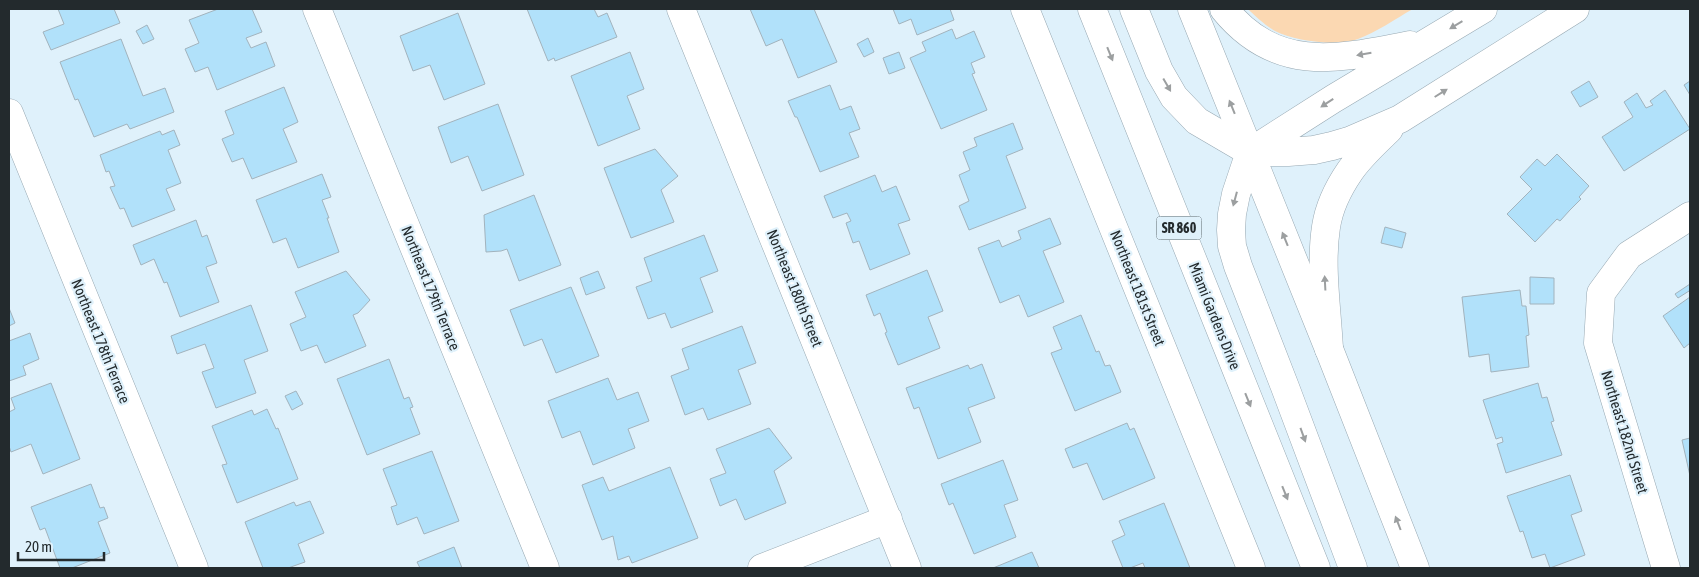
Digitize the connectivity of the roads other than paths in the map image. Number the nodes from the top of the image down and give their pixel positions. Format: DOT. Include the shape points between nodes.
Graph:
graph roads {
  1 [pos="318,9"];
  2 [pos="682,9"];
  3 [pos="1024,9"];
  4 [pos="1092,9"];
  5 [pos="1134,9"];
  6 [pos="1192,9"];
  7 [pos="1224,9"];
  8 [pos="1482,9"];
  9 [pos="1575,9"];
  10 [pos="1429,42"];
  11 [pos="9,113"];
  12 [pos="1400,119"];
  13 [pos="1250,152"];
  14 [pos="1690,216"];
  15 [pos="1329,349"];
  16 [pos="888,520"];
  17 [pos="194,568"];
  18 [pos="545,568"];
  19 [pos="762,568"];
  20 [pos="907,568"];
  21 [pos="1251,568"];
  22 [pos="1316,568"];
  23 [pos="1353,568"];
  24 [pos="1415,568"];
  25 [pos="1666,568"];
  1 -- 18 [label="main road, Northeast 179th Terrace"];
  2 -- 16 [label="main road, Northeast 180th Street"];
  3 -- 21 [label="main road, Northeast 181st Street"];
  4 -- 22 [label="main road, Miami Gardens Drive / SR 860, one-way"];
  5 -- 13 [label="main road, one-way" via="1159,71 1174,97 1197,121"];
  13 -- 6 [label="main road, one-way"];
  10 -- 7 [label="main road, one-way" via="1344,57 1305,57 1257,39"];
  8 -- 10 [label="main road, one-way"];
  12 -- 9 [label="main road, one-way"];
  10 -- 13 [label="main road, one-way"];
  11 -- 17 [label="main road, Northeast 178th Terrace"];
  12 -- 13 [label="main road" via="1332,146 1288,152"];
  15 -- 12 [label="main road, one-way" via="1324,248 1326,225 1350,170"];
  15 -- 13 [label="main road, one-way"];
  13 -- 23 [label="main road, one-way" via="1232,214 1232,246"];
  14 -- 25 [label="main road, Northeast 182nd Street" via="1629,255 1601,293 1598,343"];
  24 -- 15 [label="main road, one-way"];
  16 -- 19 [label="main road"];
  16 -- 20 [label="main road, Northeast 180th Street"];
}
